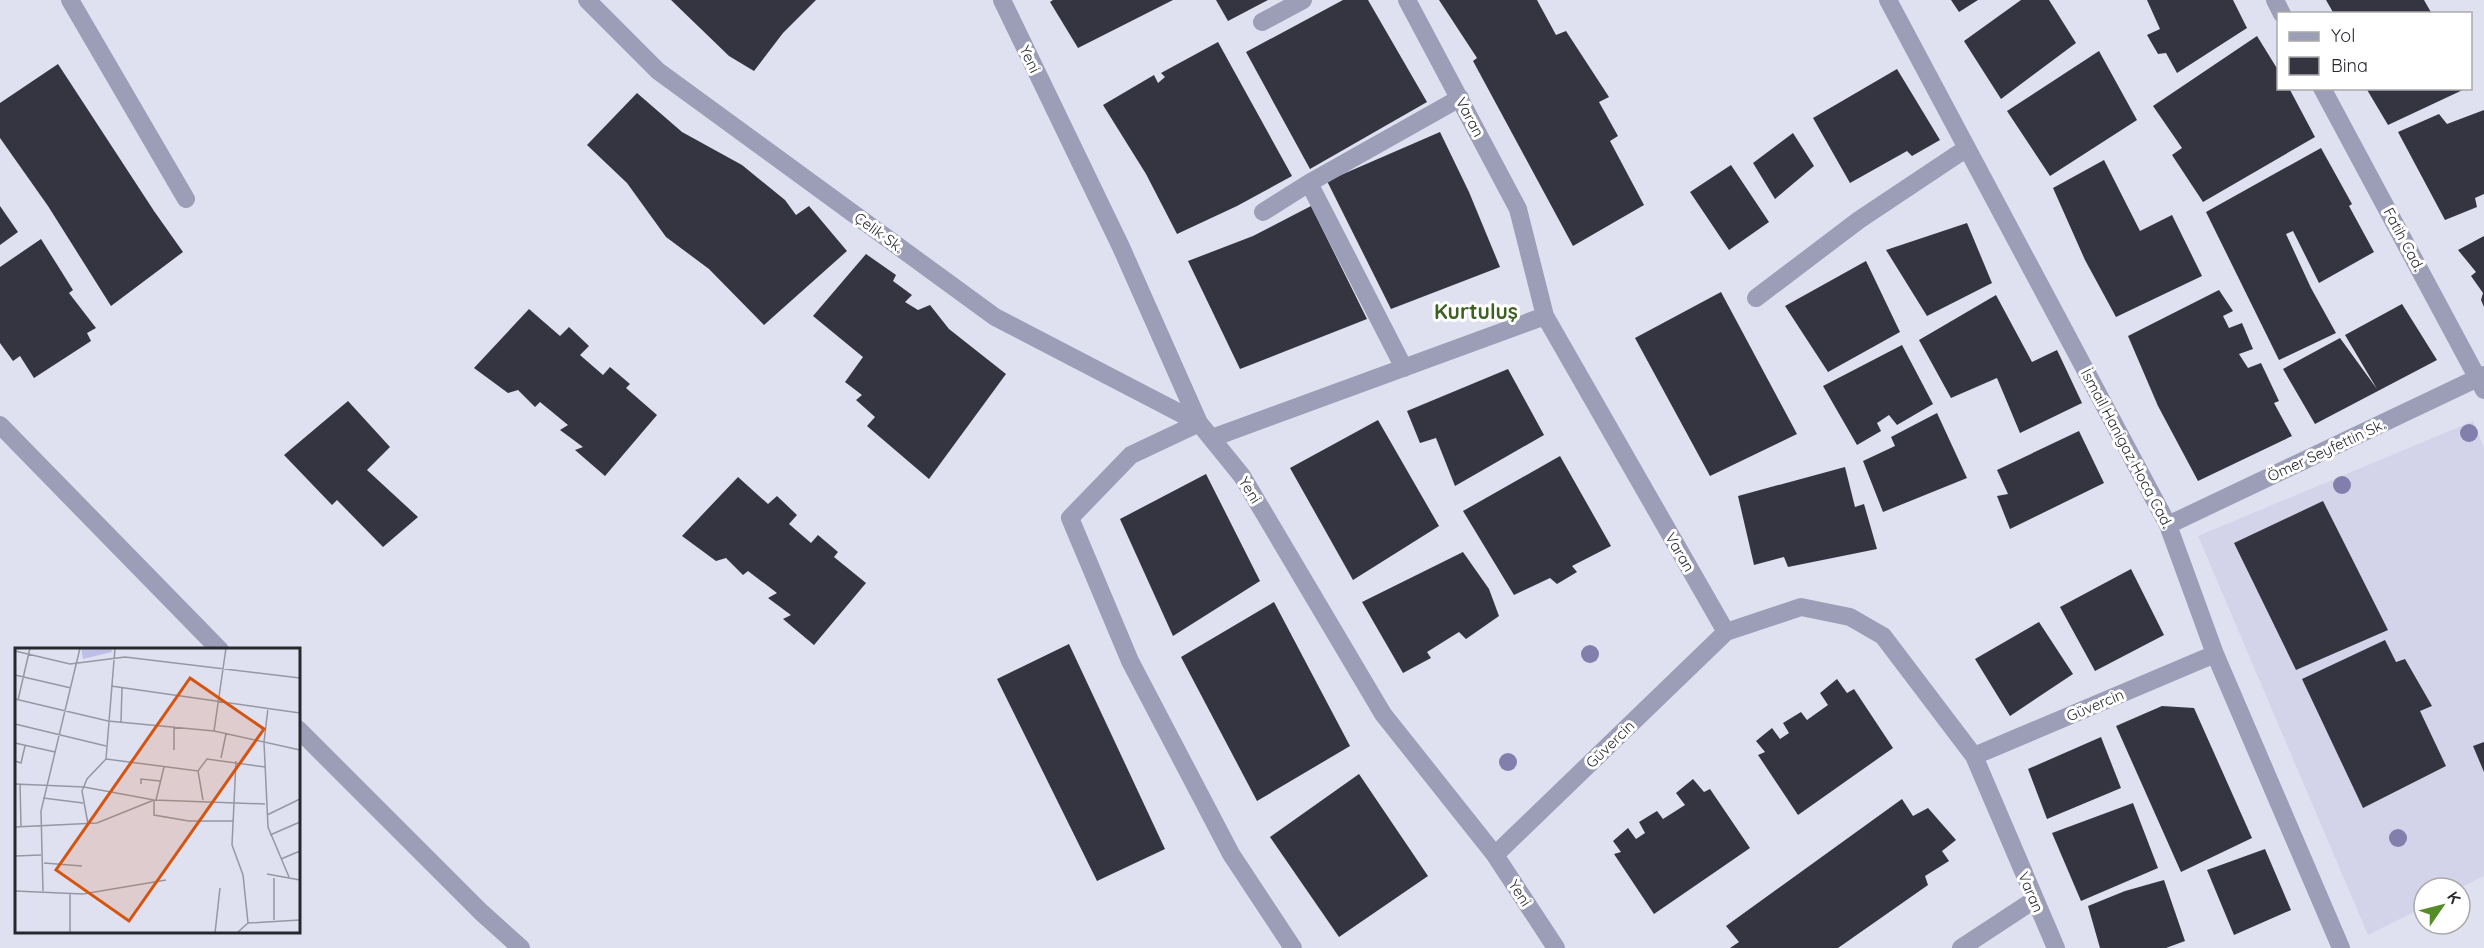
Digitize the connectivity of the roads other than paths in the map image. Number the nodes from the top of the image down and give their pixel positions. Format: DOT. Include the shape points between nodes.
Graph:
graph roads {
  1 [pos="70,0"];
  2 [pos="587,0"];
  3 [pos="1002,0"];
  4 [pos="1303,0"];
  5 [pos="1407,0"];
  6 [pos="1888,0"];
  7 [pos="1262,22"];
  8 [pos="2323,90"];
  9 [pos="1460,98"];
  10 [pos="1967,148"];
  11 [pos="1309,183"];
  12 [pos="186,200"];
  13 [pos="1263,212"];
  14 [pos="1756,298"];
  15 [pos="1545,316"];
  16 [pos="1404,368"];
  17 [pos="2482,381"];
  18 [pos="1199,423"];
  19 [pos="0,425"];
  20 [pos="1212,438"];
  21 [pos="2168,525"];
  22 [pos="1726,632"];
  23 [pos="218,648"];
  24 [pos="2215,654"];
  25 [pos="300,731"];
  26 [pos="1974,756"];
  27 [pos="1495,855"];
  28 [pos="2034,900"];
  29 [pos="521,948"];
  30 [pos="1293,948"];
  31 [pos="1556,948"];
  32 [pos="1961,948"];
  33 [pos="2056,948"];
  34 [pos="2340,948"];
  1 -- 12 [label="street"];
  2 -- 18 [label="street, Çelik Sk." via="658,71 995,317"];
  3 -- 18 [label="street, Yeni" via="1121,247"];
  4 -- 7 [label="street"];
  5 -- 9 [label="street, Varan"];
  6 -- 10 [label="street, İsmail Hanigaz Hoca Cad."];
  8 -- 17 [label="street, Fatih Cad."];
  9 -- 11 [label="street"];
  9 -- 15 [label="street, Varan" via="1518,209"];
  10 -- 14 [label="street" via="1858,220"];
  10 -- 21 [label="street, İsmail Hanigaz Hoca Cad."];
  11 -- 13 [label="street"];
  11 -- 16 [label="street"];
  15 -- 16 [label="street"];
  15 -- 22 [label="street, Varan"];
  16 -- 20 [label="street"];
  17 -- 21 [label="street, Ömer Seyfettin Sk."];
  18 -- 20 [label="street, Yeni"];
  18 -- 30 [label="street" via="1131,455 1070,518 1130,661 1231,854"];
  19 -- 23 [label="street"];
  20 -- 27 [label="street, Yeni" via="1242,476 1383,714"];
  21 -- 24 [label="street, İsmail Hanigaz Hoca Cad."];
  22 -- 26 [label="street, Varan" via="1801,607 1850,617 1883,636"];
  22 -- 27 [label="street, Güvercin"];
  24 -- 26 [label="street, Güvercin"];
  24 -- 34 [label="street, İsmail Hanigaz Hoca Cad."];
  25 -- 29 [label="street"];
  26 -- 28 [label="street, Varan"];
  27 -- 31 [label="street, Yeni"];
  28 -- 32 [label="street"];
  28 -- 33 [label="street, Varan"];
}
